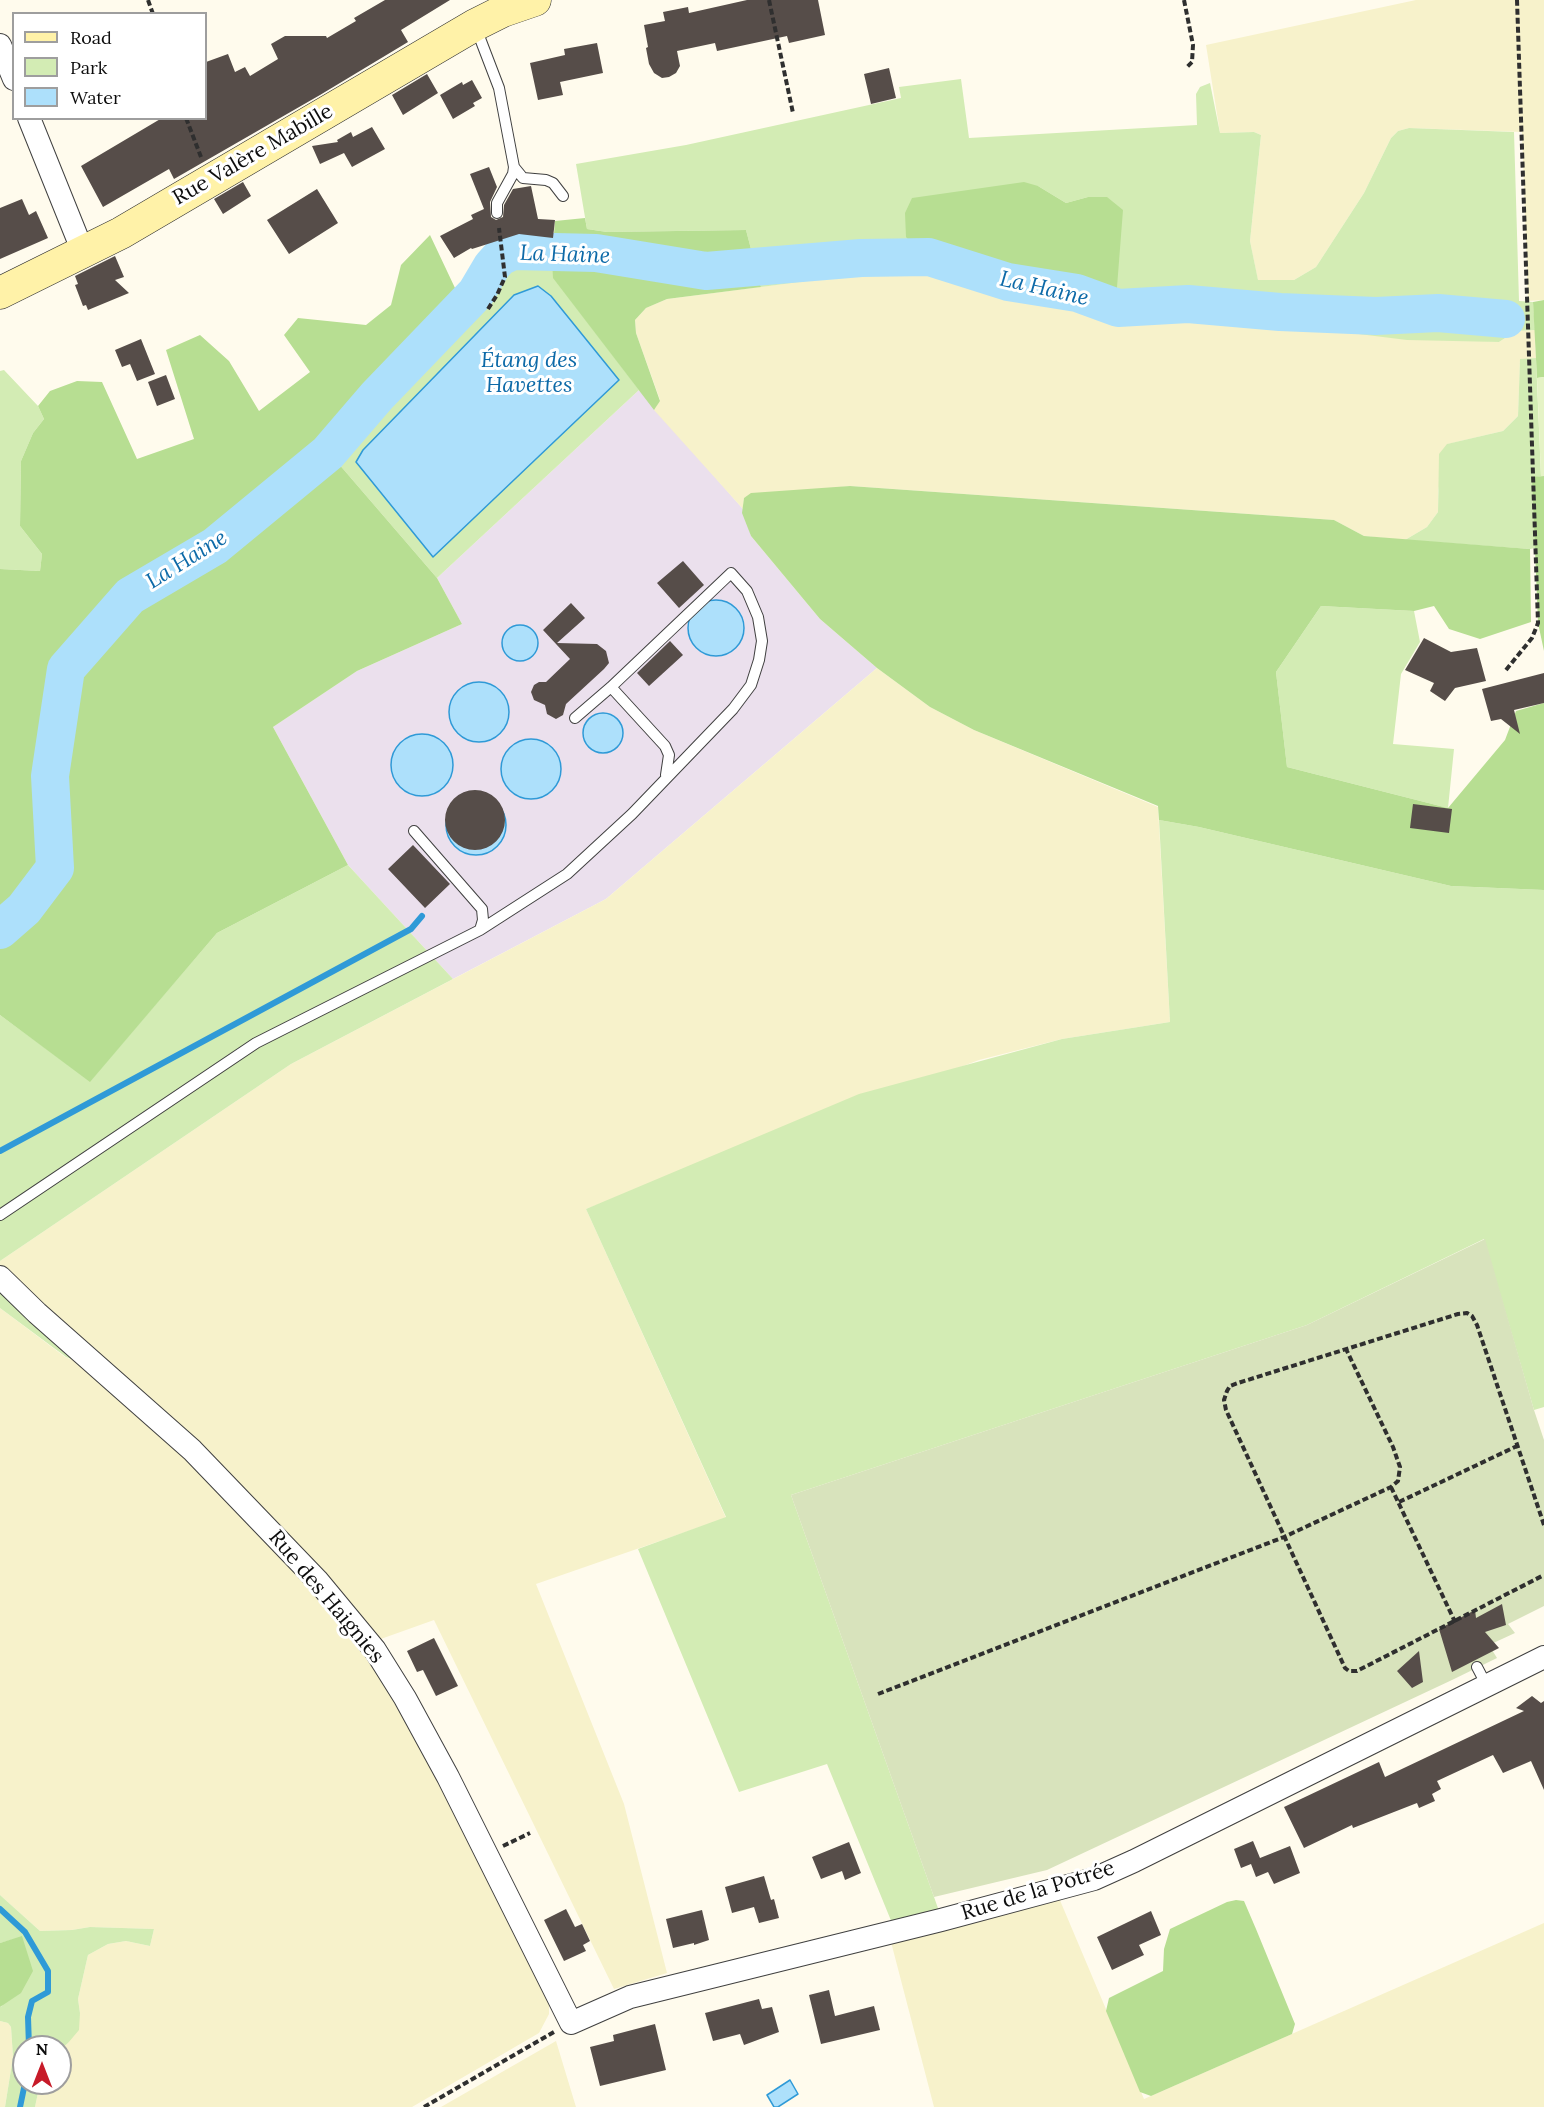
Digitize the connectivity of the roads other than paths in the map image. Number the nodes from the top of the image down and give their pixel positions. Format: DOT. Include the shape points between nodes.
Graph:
graph roads {
  1 [pos="535,0"];
  2 [pos="500,5"];
  3 [pos="475,25"];
  4 [pos="0,45"];
  5 [pos="12,74"];
  6 [pos="30,120"];
  7 [pos="514,167"];
  8 [pos="563,196"];
  9 [pos="497,213"];
  10 [pos="82,252"];
  11 [pos="0,293"];
  12 [pos="610,687"];
  13 [pos="575,718"];
  14 [pos="665,778"];
  15 [pos="414,831"];
  16 [pos="480,930"];
  17 [pos="0,1215"];
  18 [pos="0,1276"];
  19 [pos="1544,1657"];
  20 [pos="571,2023"];
  1 -- 2 [label="street, Rue Valère Mabille"];
  2 -- 3 [label="street, Rue Valère Mabille"];
  3 -- 7 [label="lane" via="499,88"];
  3 -- 10 [label="street, Rue Valère Mabille" via="121,233"];
  4 -- 5 [label="street"];
  6 -- 10 [label="street"];
  7 -- 8 [label="lane" via="523,178 554,183"];
  7 -- 9 [label="lane" via="497,202"];
  10 -- 11 [label="street, Rue Valère Mabille"];
  12 -- 13 [label="lane"];
  12 -- 14 [label="lane" via="665,746 669,755"];
  12 -- 14 [label="lane" via="731,573 747,591 758,617 762,641 751,685 733,709"];
  14 -- 16 [label="lane" via="567,874"];
  15 -- 16 [label="lane" via="482,909"];
  16 -- 17 [label="lane" via="256,1043"];
  18 -- 20 [label="street, Rue des Haignies" via="192,1450 317,1580 386,1665 448,1777"];
  19 -- 20 [label="street, Rue de la Potrée" via="1482,1676 1094,1879 630,1997"];
}
